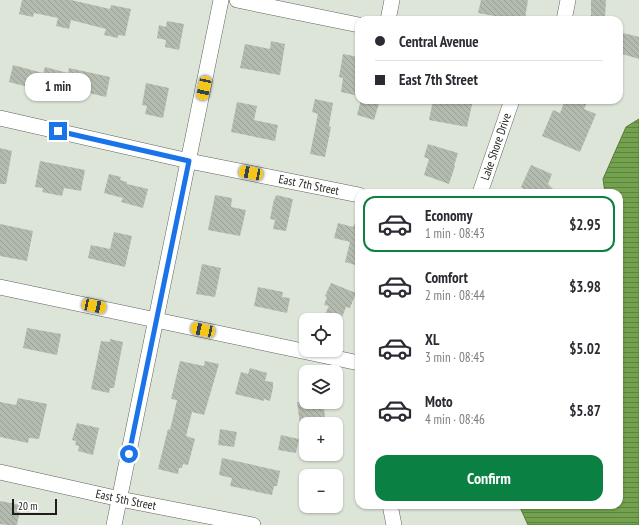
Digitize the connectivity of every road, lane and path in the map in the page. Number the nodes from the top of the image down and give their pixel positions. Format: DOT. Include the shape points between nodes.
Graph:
graph roads {
  1 [pos="221,0"];
  2 [pos="237,0"];
  3 [pos="392,0"];
  4 [pos="568,0"];
  5 [pos="389,16"];
  6 [pos="565,16"];
  7 [pos="355,24"];
  8 [pos="511,104"];
  9 [pos="0,118"];
  10 [pos="189,161"];
  11 [pos="481,189"];
  12 [pos="355,194"];
  13 [pos="0,287"];
  14 [pos="156,319"];
  15 [pos="355,362"];
  16 [pos="0,472"];
  17 [pos="120,499"];
  18 [pos="391,509"];
  19 [pos="114,525"];
  20 [pos="253,525"];
  21 [pos="394,525"];
  1 -- 10 [label="street"];
  2 -- 7 [label="street"];
  3 -- 5 [label="street"];
  4 -- 6 [label="street"];
  8 -- 11 [label="street, Lake Shore Drive"];
  9 -- 10 [label="street, East 7th Street"];
  10 -- 12 [label="street, East 7th Street"];
  10 -- 14 [label="street"];
  13 -- 14 [label="street"];
  14 -- 15 [label="street"];
  14 -- 17 [label="street"];
  16 -- 17 [label="street, East 5th Street"];
  17 -- 19 [label="street"];
  17 -- 20 [label="street, East 5th Street"];
  18 -- 21 [label="street"];
}
